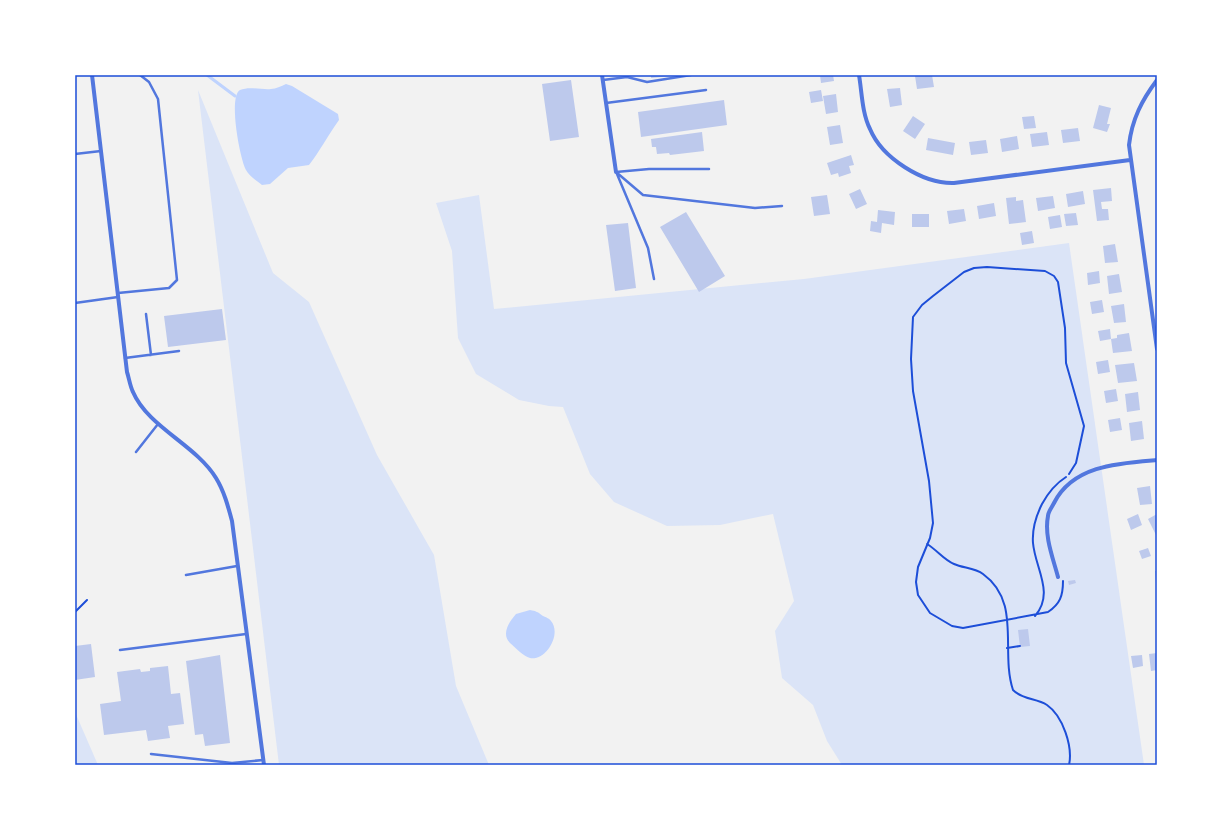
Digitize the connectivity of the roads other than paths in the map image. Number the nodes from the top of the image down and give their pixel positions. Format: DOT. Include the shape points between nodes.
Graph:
graph roads {
  1 [pos="92,75"];
  2 [pos="140,75"];
  3 [pos="602,75"];
  4 [pos="691,75"];
  5 [pos="859,75"];
  6 [pos="603,80"];
  7 [pos="1157,80"];
  8 [pos="706,90"];
  9 [pos="606,103"];
  10 [pos="101,151"];
  11 [pos="75,154"];
  12 [pos="1130,160"];
  13 [pos="709,169"];
  14 [pos="616,172"];
  15 [pos="782,206"];
  16 [pos="654,280"];
  17 [pos="118,295"];
  18 [pos="75,303"];
  19 [pos="146,314"];
  20 [pos="1157,349"];
  21 [pos="180,351"];
  22 [pos="151,355"];
  23 [pos="125,358"];
  24 [pos="158,423"];
  25 [pos="136,452"];
  26 [pos="1157,460"];
  27 [pos="237,566"];
  28 [pos="186,574"];
  29 [pos="1058,577"];
  30 [pos="246,634"];
  31 [pos="120,650"];
  32 [pos="151,754"];
  33 [pos="263,760"];
  34 [pos="264,765"];
  1 -- 10 [label="street"];
  2 -- 17 [label="lane" via="149,82 158,99 177,280 169,288"];
  3 -- 6 [label="street"];
  4 -- 6 [label="lane" via="647,82 627,77"];
  5 -- 12 [label="street" via="866,121 874,137 910,171 935,182 954,183"];
  6 -- 9 [label="street"];
  7 -- 12 [label="street" via="1143,99 1133,124 1129,145"];
  8 -- 9 [label="lane"];
  9 -- 14 [label="street"];
  10 -- 11 [label="lane"];
  10 -- 17 [label="street"];
  12 -- 20 [label="street"];
  13 -- 14 [label="lane"];
  14 -- 15 [label="lane" via="643,195 755,208"];
  14 -- 16 [label="lane" via="648,248"];
  17 -- 18 [label="lane"];
  17 -- 23 [label="street"];
  19 -- 22 [label="lane"];
  21 -- 22 [label="lane"];
  22 -- 23 [label="lane"];
  23 -- 24 [label="street" via="133,393"];
  24 -- 25 [label="lane"];
  24 -- 27 [label="street" via="198,456 216,478 226,499 232,521"];
  26 -- 29 [label="street" via="1102,466 1081,475 1060,491 1048,515 1047,534"];
  27 -- 28 [label="lane"];
  27 -- 30 [label="street"];
  30 -- 31 [label="lane"];
  30 -- 33 [label="street"];
  32 -- 33 [label="lane" via="232,763"];
  33 -- 34 [label="street"];
}
